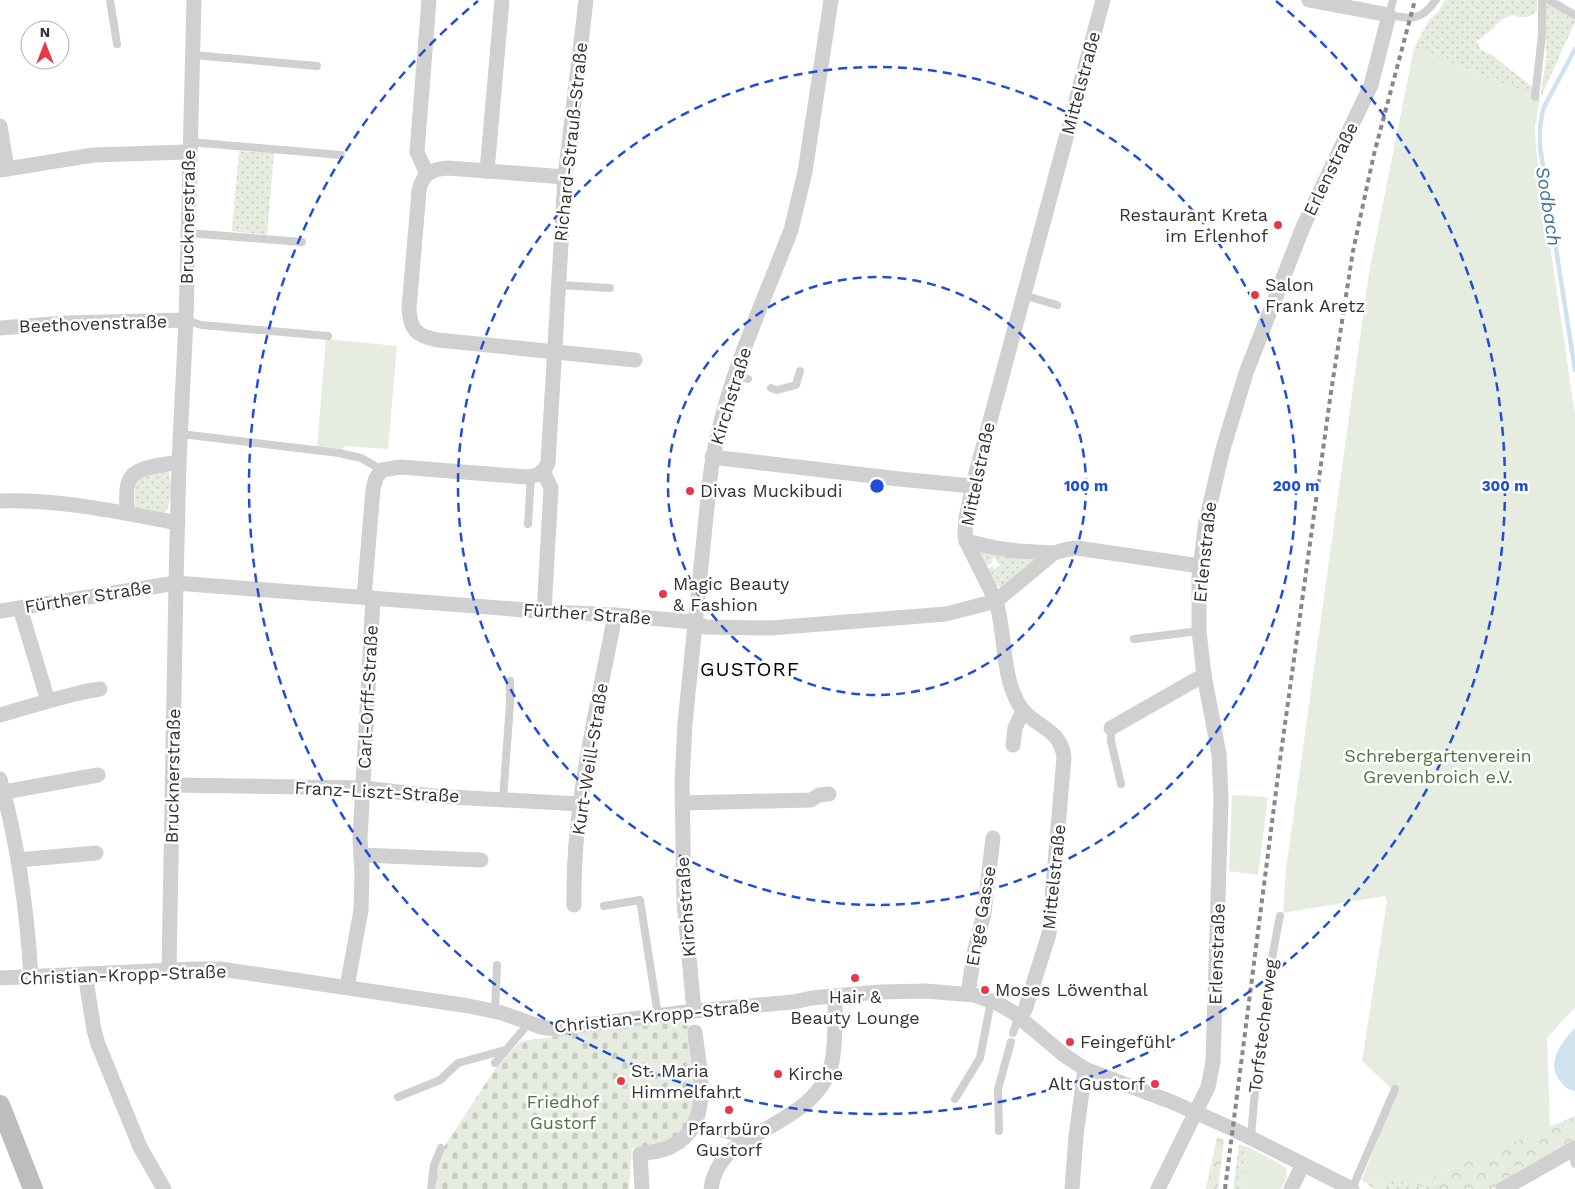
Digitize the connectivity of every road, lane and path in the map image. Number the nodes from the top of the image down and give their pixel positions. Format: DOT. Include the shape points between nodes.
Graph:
graph roads {
  1 [pos="110,0"];
  2 [pos="194,0"];
  3 [pos="430,0"];
  4 [pos="502,0"];
  5 [pos="586,0"];
  6 [pos="831,0"];
  7 [pos="1103,0"];
  8 [pos="1309,0"];
  9 [pos="1393,0"];
  10 [pos="1436,0"];
  11 [pos="1542,0"];
  12 [pos="1549,0"];
  13 [pos="1342,3"];
  14 [pos="1389,15"];
  15 [pos="1575,15"];
  16 [pos="117,44"];
  17 [pos="193,55"];
  18 [pos="316,66"];
  19 [pos="1535,97"];
  20 [pos="0,126"];
  21 [pos="189,147"];
  22 [pos="341,155"];
  23 [pos="4,169"];
  24 [pos="487,171"];
  25 [pos="427,174"];
  26 [pos="565,176"];
  27 [pos="188,233"];
  28 [pos="302,242"];
  29 [pos="559,285"];
  30 [pos="610,288"];
  31 [pos="1023,295"];
  32 [pos="1057,305"];
  33 [pos="186,320"];
  34 [pos="0,328"];
  35 [pos="328,336"];
  36 [pos="555,350"];
  37 [pos="635,360"];
  38 [pos="800,371"];
  39 [pos="771,388"];
  40 [pos="181,434"];
  41 [pos="712,458"];
  42 [pos="179,462"];
  43 [pos="382,470"];
  44 [pos="537,474"];
  45 [pos="972,486"];
  46 [pos="0,501"];
  47 [pos="127,513"];
  48 [pos="178,523"];
  49 [pos="528,524"];
  50 [pos="966,541"];
  51 [pos="1054,553"];
  52 [pos="1200,566"];
  53 [pos="176,583"];
  54 [pos="368,598"];
  55 [pos="996,601"];
  56 [pos="20,608"];
  57 [pos="0,612"];
  58 [pos="544,612"];
  59 [pos="615,615"];
  60 [pos="695,622"];
  61 [pos="1199,632"];
  62 [pos="1134,639"];
  63 [pos="1204,676"];
  64 [pos="510,681"];
  65 [pos="100,690"];
  66 [pos="48,701"];
  67 [pos="1023,711"];
  68 [pos="0,715"];
  69 [pos="1111,728"];
  70 [pos="1013,745"];
  71 [pos="98,775"];
  72 [pos="1121,784"];
  73 [pos="2,785"];
  74 [pos="173,785"];
  75 [pos="364,788"];
  76 [pos="830,794"];
  77 [pos="503,799"];
  78 [pos="682,803"];
  79 [pos="580,804"];
  80 [pos="993,838"];
  81 [pos="96,853"];
  82 [pos="361,855"];
  83 [pos="18,860"];
  84 [pos="481,860"];
  85 [pos="574,905"];
  86 [pos="604,906"];
  87 [pos="1280,916"];
  88 [pos="497,965"];
  89 [pos="169,970"];
  90 [pos="84,974"];
  91 [pos="30,977"];
  92 [pos="0,978"];
  93 [pos="347,987"];
  94 [pos="968,994"];
  95 [pos="835,996"];
  96 [pos="991,1001"];
  97 [pos="495,1011"];
  98 [pos="694,1011"];
  99 [pos="658,1015"];
  100 [pos="1020,1017"];
  101 [pos="529,1022"];
  102 [pos="696,1032"];
  103 [pos="1013,1033"];
  104 [pos="1011,1042"];
  105 [pos="505,1050"];
  106 [pos="495,1063"];
  107 [pos="1085,1069"];
  108 [pos="1395,1089"];
  109 [pos="398,1097"];
  110 [pos="955,1099"];
  111 [pos="0,1105"];
  112 [pos="1196,1113"];
  113 [pos="695,1126"];
  114 [pos="999,1131"];
  115 [pos="1252,1137"];
  116 [pos="745,1140"];
  117 [pos="441,1148"];
  118 [pos="1574,1154"];
  119 [pos="1303,1164"];
  120 [pos="33,1189"];
  121 [pos="164,1189"];
  122 [pos="431,1189"];
  123 [pos="642,1189"];
  124 [pos="711,1189"];
  125 [pos="1072,1189"];
  126 [pos="1158,1189"];
  127 [pos="1292,1189"];
  128 [pos="1352,1189"];
  129 [pos="1503,1189"];
  1 -- 16 [label="lane"];
  2 -- 17 [label="street, Brucknerstraße"];
  3 -- 25 [label="street" via="417,152"];
  4 -- 24 [label="street"];
  5 -- 26 [label="street, Richard-Strauß-Straße"];
  6 -- 41 [label="street, Kirchstraße" via="798,204 741,377 725,404"];
  7 -- 31 [label="street, Mittelstraße"];
  8 -- 13 [label="street"];
  9 -- 14 [label="lane"];
  10 -- 14 [label="lane" via="1419,17"];
  11 -- 19 [label="lane" via="1542,42"];
  12 -- 15 [label="lane"];
  13 -- 14 [label="street"];
  14 -- 52 [label="street, Erlenstraße" via="1368,93 1297,241 1238,396 1209,501"];
  17 -- 18 [label="lane"];
  17 -- 21 [label="street, Brucknerstraße"];
  20 -- 23 [label="street"];
  21 -- 22 [label="lane"];
  21 -- 23 [label="street" via="93,155"];
  21 -- 27 [label="street, Brucknerstraße"];
  24 -- 25 [label="street" via="448,168"];
  24 -- 26 [label="street"];
  25 -- 36 [label="street" via="419,191 410,298 410,320 414,330 438,340"];
  26 -- 29 [label="street, Richard-Strauß-Straße"];
  27 -- 28 [label="lane"];
  27 -- 33 [label="street, Brucknerstraße"];
  29 -- 30 [label="lane"];
  29 -- 36 [label="street, Richard-Strauß-Straße"];
  31 -- 32 [label="lane"];
  31 -- 45 [label="street, Mittelstraße"];
  33 -- 34 [label="street, Beethovenstraße"];
  33 -- 35 [label="lane" via="201,325"];
  33 -- 40 [label="street, Brucknerstraße"];
  36 -- 37 [label="street"];
  36 -- 44 [label="street, Richard-Strauß-Straße" via="549,457"];
  38 -- 39 [label="lane" via="796,385 777,390"];
  40 -- 42 [label="street, Brucknerstraße"];
  40 -- 43 [label="lane" via="339,453 362,458"];
  41 -- 45 [label="street"];
  41 -- 60 [label="street, Kirchstraße"];
  42 -- 47 [label="street" via="132,474 128,484"];
  42 -- 48 [label="street, Brucknerstraße"];
  43 -- 44 [label="street" via="400,467 519,477"];
  43 -- 54 [label="street" via="374,489"];
  44 -- 49 [label="lane"];
  44 -- 58 [label="street" via="551,488"];
  45 -- 50 [label="street, Mittelstraße" via="965,523"];
  46 -- 47 [label="street" via="62,503"];
  47 -- 48 [label="street"];
  48 -- 53 [label="street, Fürther Straße"];
  50 -- 51 [label="street" via="1007,550"];
  50 -- 55 [label="street, Mittelstraße"];
  51 -- 52 [label="street" via="1076,548"];
  51 -- 55 [label="street"];
  52 -- 61 [label="street, Erlenstraße"];
  53 -- 54 [label="street, Fürther Straße"];
  53 -- 56 [label="street, Fürther Straße"];
  53 -- 74 [label="street, Brucknerstraße"];
  54 -- 58 [label="street, Fürther Straße"];
  54 -- 75 [label="street, Carl-Orff-Straße"];
  55 -- 60 [label="street, Fürther Straße" via="927,617 761,628 705,627"];
  55 -- 67 [label="street, Mittelstraße" via="1008,678"];
  56 -- 57 [label="street, Fürther Straße"];
  56 -- 66 [label="street"];
  58 -- 59 [label="street, Fürther Straße"];
  59 -- 60 [label="street, Fürther Straße"];
  59 -- 79 [label="street, Kurt-Weill-Straße"];
  60 -- 78 [label="street, Kirchstraße" via="684,737"];
  61 -- 62 [label="lane"];
  61 -- 63 [label="street, Erlenstraße"];
  63 -- 69 [label="street"];
  63 -- 112 [label="street, Erlenstraße" via="1219,754 1221,799 1213,1062 1210,1082"];
  64 -- 77 [label="lane"];
  65 -- 66 [label="street"];
  66 -- 68 [label="street"];
  67 -- 70 [label="street" via="1015,728"];
  67 -- 100 [label="street, Mittelstraße" via="1057,738 1064,764 1049,934"];
  69 -- 72 [label="lane"];
  71 -- 73 [label="street"];
  73 -- 83 [label="street"];
  74 -- 75 [label="street, Franz-Liszt-Straße"];
  74 -- 89 [label="street, Brucknerstraße"];
  75 -- 77 [label="street, Franz-Liszt-Straße" via="433,796"];
  75 -- 82 [label="street, Carl-Orff-Straße"];
  76 -- 78 [label="street" via="819,794 811,800"];
  77 -- 79 [label="street, Franz-Liszt-Straße"];
  78 -- 98 [label="street, Kirchstraße" via="683,896"];
  79 -- 85 [label="street, Kurt-Weill-Straße"];
  80 -- 94 [label="street, Enge Gasse" via="984,913"];
  81 -- 83 [label="street"];
  82 -- 84 [label="street"];
  82 -- 93 [label="street, Carl-Orff-Straße" via="361,910"];
  83 -- 91 [label="street" via="27,918"];
  86 -- 99 [label="lane" via="640,900"];
  87 -- 115 [label="lane, Torfstecherweg" via="1268,976"];
  88 -- 97 [label="lane"];
  89 -- 90 [label="street, Christian-Kropp-Straße"];
  89 -- 93 [label="street, Christian-Kropp-Straße" via="221,969"];
  90 -- 91 [label="street, Christian-Kropp-Straße"];
  90 -- 121 [label="street" via="100,1050 140,1147"];
  91 -- 92 [label="street, Christian-Kropp-Straße"];
  93 -- 97 [label="street, Christian-Kropp-Straße"];
  94 -- 95 [label="street, Christian-Kropp-Straße" via="900,991"];
  94 -- 96 [label="street, Christian-Kropp-Straße"];
  95 -- 98 [label="street, Christian-Kropp-Straße"];
  95 -- 116 [label="street" via="830,1069 823,1084 798,1109"];
  96 -- 100 [label="street, Christian-Kropp-Straße"];
  96 -- 110 [label="lane" via="980,1058"];
  97 -- 101 [label="street, Christian-Kropp-Straße"];
  98 -- 99 [label="street, Christian-Kropp-Straße"];
  99 -- 101 [label="street, Christian-Kropp-Straße" via="555,1029"];
  100 -- 103 [label="lane"];
  100 -- 107 [label="street, Christian-Kropp-Straße"];
  101 -- 105 [label="lane"];
  102 -- 113 [label="street" via="701,1096"];
  104 -- 114 [label="lane" via="998,1089"];
  105 -- 106 [label="lane"];
  105 -- 109 [label="lane" via="458,1063 440,1080"];
  107 -- 112 [label="street, Christian-Kropp-Straße"];
  107 -- 125 [label="street"];
  108 -- 128 [label="lane"];
  111 -- 120 [label="street"];
  112 -- 115 [label="street"];
  112 -- 126 [label="street, Erlenstraße"];
  113 -- 116 [label="lane"];
  113 -- 123 [label="street" via="672,1146 640,1154"];
  115 -- 119 [label="street"];
  116 -- 124 [label="street" via="720,1163"];
  117 -- 122 [label="lane" via="434,1165"];
  118 -- 129 [label="street"];
  119 -- 127 [label="street"];
  119 -- 128 [label="street"];
}
